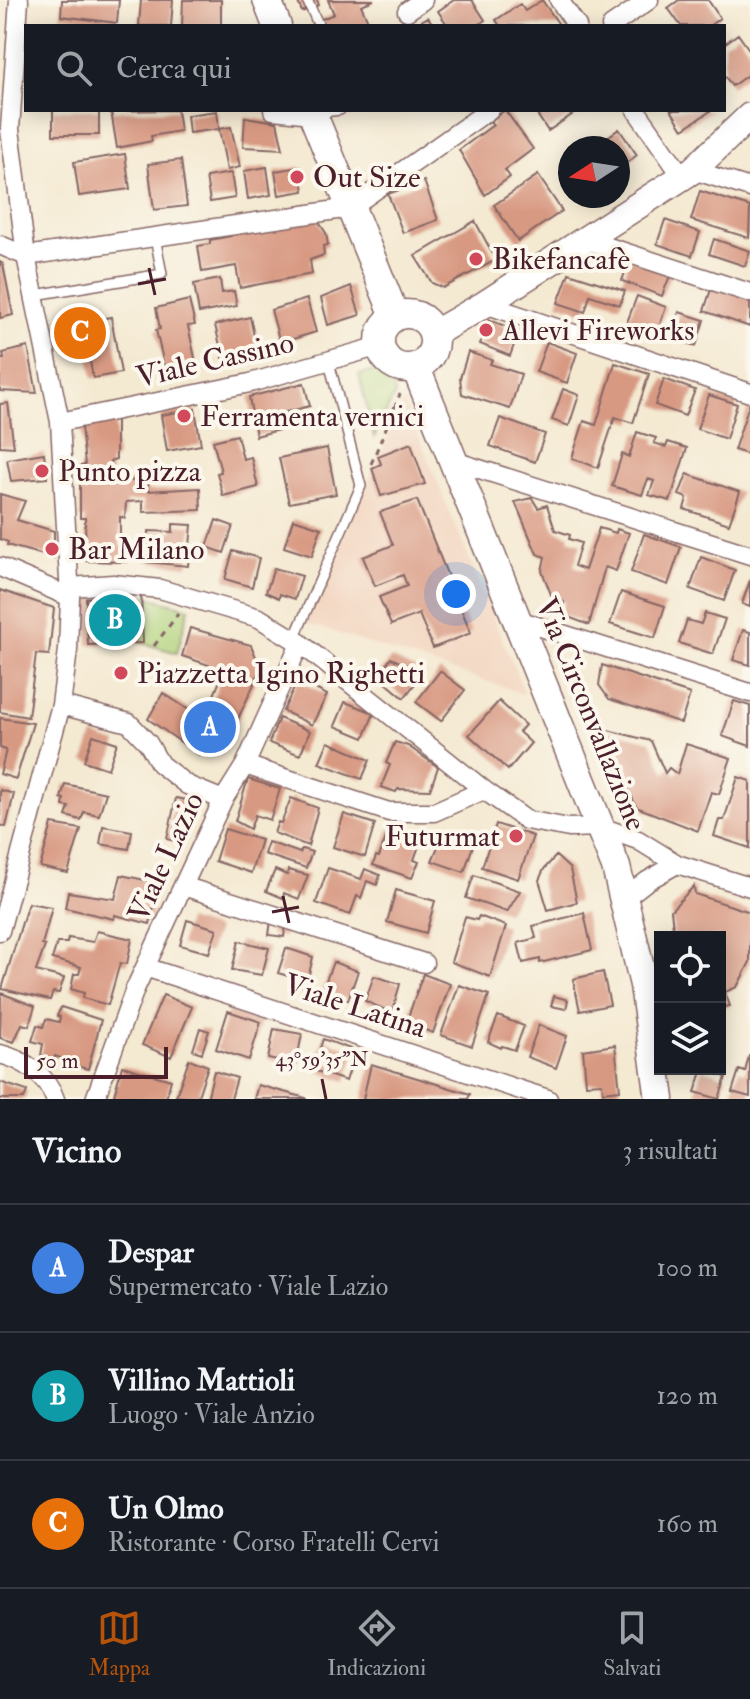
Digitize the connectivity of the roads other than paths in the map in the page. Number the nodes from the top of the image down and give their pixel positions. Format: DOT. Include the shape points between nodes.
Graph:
graph roads {
  1 [pos="19,0"];
  2 [pos="267,0"];
  3 [pos="307,0"];
  4 [pos="559,0"];
  5 [pos="649,0"];
  6 [pos="276,24"];
  7 [pos="318,24"];
  8 [pos="576,24"];
  9 [pos="614,24"];
  10 [pos="19,87"];
  11 [pos="321,112"];
  12 [pos="486,112"];
  13 [pos="638,112"];
  14 [pos="750,116"];
  15 [pos="688,173"];
  16 [pos="750,188"];
  17 [pos="350,208"];
  18 [pos="155,237"];
  19 [pos="587,240"];
  20 [pos="0,245"];
  21 [pos="26,256"];
  22 [pos="750,293"];
  23 [pos="35,295"];
  24 [pos="485,304"];
  25 [pos="395,316"];
  26 [pos="432,330"];
  27 [pos="380,346"];
  28 [pos="329,362"];
  29 [pos="416,370"];
  30 [pos="750,393"];
  31 [pos="60,422"];
  32 [pos="451,460"];
  33 [pos="750,555"];
  34 [pos="0,567"];
  35 [pos="70,592"];
  36 [pos="515,619"];
  37 [pos="297,641"];
  38 [pos="750,693"];
  39 [pos="61,705"];
  40 [pos="245,765"];
  41 [pos="484,790"];
  42 [pos="223,800"];
  43 [pos="601,827"];
  44 [pos="677,864"];
  45 [pos="7,873"];
  46 [pos="183,886"];
  47 [pos="750,887"];
  48 [pos="625,898"];
  49 [pos="0,931"];
  50 [pos="424,963"];
  51 [pos="145,967"];
  52 [pos="0,1054"];
  53 [pos="55,1099"];
  54 [pos="95,1099"];
  55 [pos="548,1099"];
  56 [pos="660,1099"];
  1 -- 10 [label="street"];
  2 -- 6 [label="main road"];
  3 -- 7 [label="lane"];
  4 -- 8 [label="street"];
  5 -- 9 [label="street"];
  10 -- 21 [label="street" via="10,129"];
  11 -- 17 [label="main road"];
  12 -- 17 [label="street"];
  13 -- 15 [label="street"];
  14 -- 15 [label="street"];
  15 -- 16 [label="street"];
  15 -- 19 [label="street"];
  17 -- 18 [label="street"];
  17 -- 25 [label="main road"];
  18 -- 21 [label="street"];
  18 -- 23 [label="lane" via="162,274"];
  19 -- 22 [label="street"];
  19 -- 24 [label="street"];
  20 -- 21 [label="street"];
  21 -- 23 [label="street"];
  23 -- 31 [label="street"];
  24 -- 26 [label="street"];
  24 -- 30 [label="street"];
  25 -- 26 [label="main road" via="421,317"];
  25 -- 27 [label="main road" via="383,328"];
  26 -- 29 [label="main road" via="434,348"];
  27 -- 28 [label="street, Viale Cassino"];
  27 -- 29 [label="main road" via="397,367"];
  28 -- 31 [label="street, Viale Cassino"];
  28 -- 37 [label="lane" via="361,486"];
  29 -- 32 [label="main road, Via Circonvallazione"];
  31 -- 35 [label="street"];
  32 -- 33 [label="street"];
  32 -- 36 [label="main road, Via Circonvallazione"];
  34 -- 35 [label="street"];
  35 -- 37 [label="street" via="113,584 160,589 259,618"];
  35 -- 39 [label="street"];
  36 -- 38 [label="street"];
  36 -- 43 [label="main road, Via Circonvallazione"];
  37 -- 40 [label="street, Viale Lazio"];
  37 -- 41 [label="street"];
  39 -- 42 [label="street" via="129,723 160,764 187,785"];
  39 -- 45 [label="street"];
  40 -- 41 [label="street" via="389,812 434,812"];
  40 -- 42 [label="street, Viale Lazio"];
  41 -- 43 [label="street" via="526,820"];
  42 -- 46 [label="street, Viale Lazio"];
  43 -- 44 [label="street" via="638,840"];
  43 -- 48 [label="main road, Via Circonvallazione"];
  44 -- 47 [label="street"];
  44 -- 48 [label="street"];
  45 -- 49 [label="street"];
  46 -- 50 [label="street"];
  46 -- 51 [label="street, Viale Lazio"];
  48 -- 56 [label="main road, Via Circonvallazione"];
  51 -- 54 [label="street, Viale Lazio"];
  51 -- 55 [label="street, Viale Latina"];
  52 -- 53 [label="street" via="36,1071"];
}
